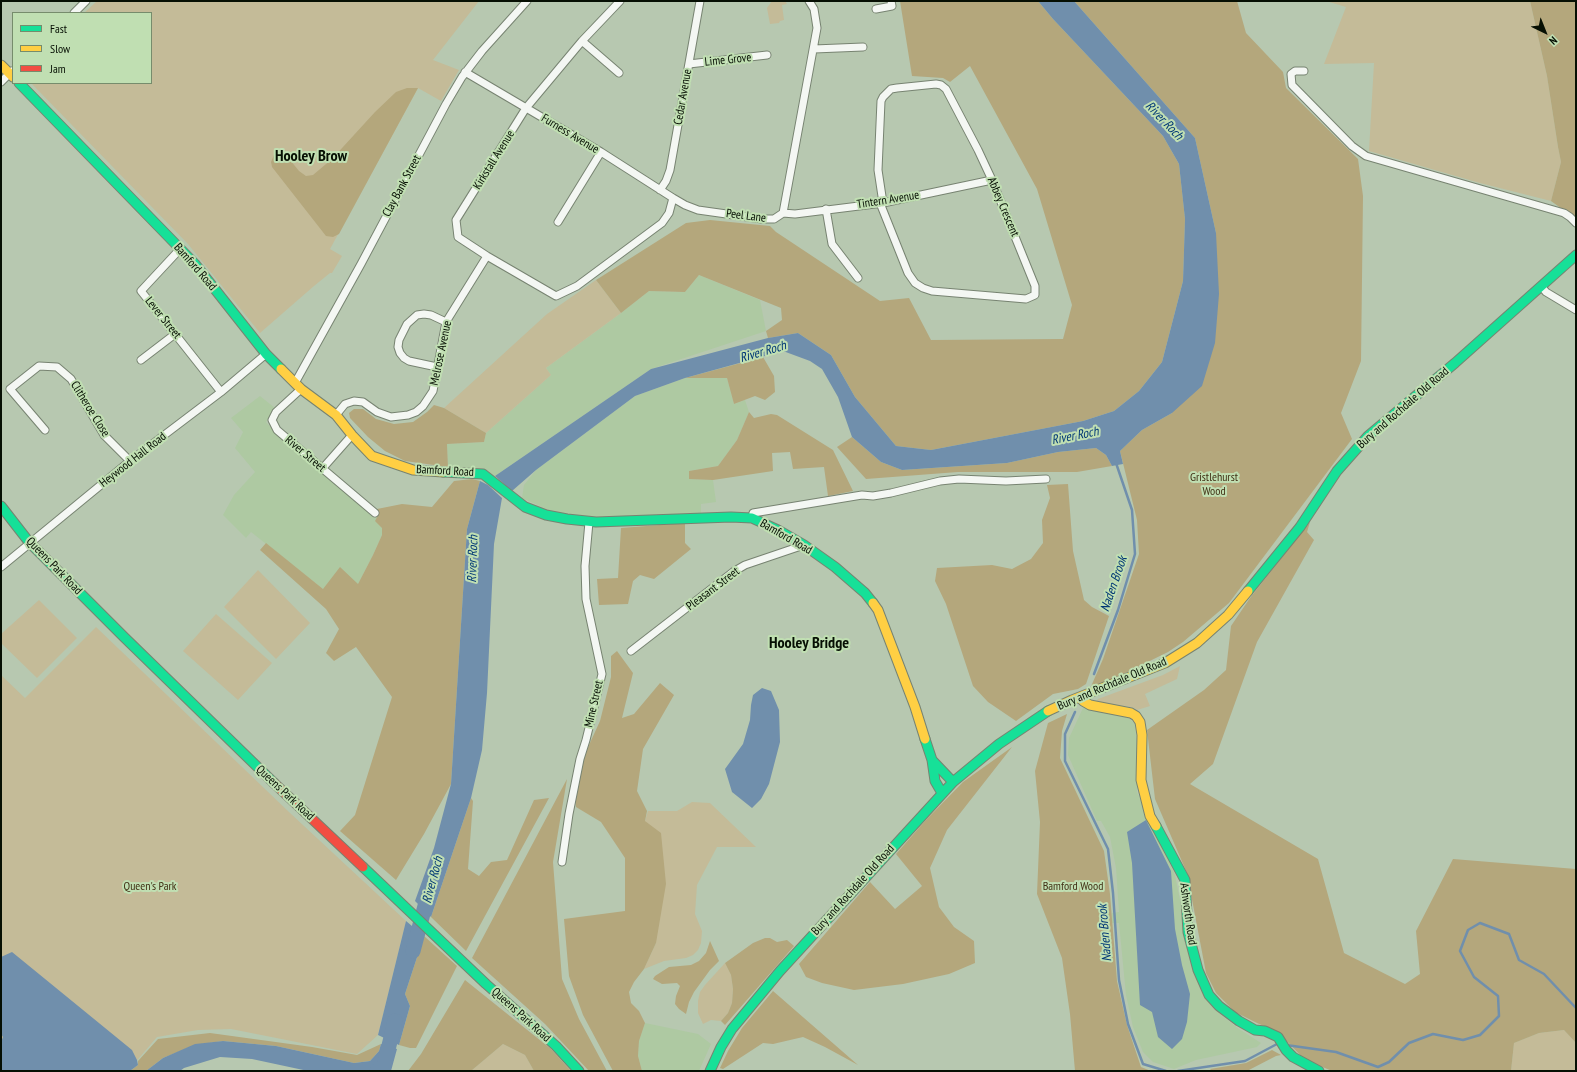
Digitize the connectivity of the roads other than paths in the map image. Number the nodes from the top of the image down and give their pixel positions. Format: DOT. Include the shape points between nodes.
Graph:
graph roads {
  1 [pos="86,1"];
  2 [pos="527,1"];
  3 [pos="620,1"];
  4 [pos="700,1"];
  5 [pos="809,1"];
  6 [pos="891,1"];
  7 [pos="876,9"];
  8 [pos="75,12"];
  9 [pos="582,41"];
  10 [pos="863,47"];
  11 [pos="814,49"];
  12 [pos="767,55"];
  13 [pos="689,64"];
  14 [pos="1,65"];
  15 [pos="1304,71"];
  16 [pos="465,72"];
  17 [pos="620,73"];
  18 [pos="12,74"];
  19 [pos="1,82"];
  20 [pos="20,84"];
  21 [pos="526,108"];
  22 [pos="601,152"];
  23 [pos="992,180"];
  24 [pos="660,190"];
  25 [pos="674,198"];
  26 [pos="881,203"];
  27 [pos="826,209"];
  28 [pos="783,213"];
  29 [pos="558,222"];
  30 [pos="1576,223"];
  31 [pos="181,248"];
  32 [pos="1576,255"];
  33 [pos="487,256"];
  34 [pos="858,278"];
  35 [pos="1541,286"];
  36 [pos="1576,310"];
  37 [pos="446,322"];
  38 [pos="175,334"];
  39 [pos="266,354"];
  40 [pos="141,360"];
  41 [pos="438,367"];
  42 [pos="298,386"];
  43 [pos="221,392"];
  44 [pos="336,415"];
  45 [pos="45,430"];
  46 [pos="352,436"];
  47 [pos="130,461"];
  48 [pos="322,469"];
  49 [pos="1046,479"];
  50 [pos="1,506"];
  51 [pos="375,513"];
  52 [pos="752,518"];
  53 [pos="588,522"];
  54 [pos="29,542"];
  55 [pos="804,545"];
  56 [pos="1,567"];
  57 [pos="631,651"];
  58 [pos="1080,697"];
  59 [pos="932,760"];
  60 [pos="953,782"];
  61 [pos="942,793"];
  62 [pos="562,862"];
  63 [pos="579,1071"];
  64 [pos="710,1071"];
  65 [pos="1319,1071"];
  1 -- 8 [label="street"];
  2 -- 16 [label="street, Clay Bank Street"];
  3 -- 9 [label="street, Kirkstall Avenue"];
  4 -- 13 [label="street, Cedar Avenue"];
  5 -- 11 [label="street, Peel Lane" via="814,9 817,28"];
  6 -- 7 [label="street" via="892,6"];
  9 -- 17 [label="street"];
  9 -- 21 [label="street, Kirkstall Avenue"];
  10 -- 11 [label="street"];
  11 -- 28 [label="street, Peel Lane"];
  12 -- 13 [label="street, Lime Grove"];
  13 -- 24 [label="street, Cedar Avenue" via="670,170"];
  14 -- 18 [label="street"];
  15 -- 30 [label="street" via="1295,71 1291,74 1292,85 1352,146 1366,156 1564,213"];
  16 -- 21 [label="street, Furness Avenue"];
  16 -- 42 [label="street, Clay Bank Street"];
  18 -- 19 [label="street"];
  20 -- 31 [label="street, Bamford Road"];
  21 -- 22 [label="street, Furness Avenue"];
  21 -- 33 [label="street, Kirkstall Avenue" via="456,220 458,237"];
  22 -- 24 [label="street, Furness Avenue"];
  22 -- 29 [label="street"];
  23 -- 26 [label="street, Tintern Avenue"];
  23 -- 26 [label="street, Abbey Crescent" via="946,89 936,84 891,89 881,101 878,170"];
  23 -- 26 [label="street, Abbey Crescent" via="1035,286 1035,295 1031,298 932,291 915,283 908,273"];
  24 -- 25 [label="street, Furness Avenue"];
  25 -- 28 [label="street, Peel Lane" via="698,210 762,219 774,220"];
  25 -- 33 [label="street, Kirkstall Avenue" via="662,223 576,286 556,296"];
  26 -- 27 [label="street, Tintern Avenue"];
  27 -- 28 [label="street, Tintern Avenue" via="795,214"];
  27 -- 34 [label="street" via="832,244"];
  31 -- 38 [label="street, Lever Street" via="141,291"];
  31 -- 39 [label="street, Bamford Road"];
  32 -- 35 [label="street, Bury and Rochdale Old Road"];
  33 -- 37 [label="street, Melrose Avenue"];
  35 -- 36 [label="street" via="1546,292"];
  35 -- 58 [label="street, Bury and Rochdale Old Road" via="1368,436 1337,472 1300,527 1228,615 1213,629 1197,643 1165,663"];
  37 -- 41 [label="street, Melrose Avenue"];
  37 -- 41 [label="street" via="431,315 417,315 407,324 399,340 398,347 404,358"];
  38 -- 40 [label="street"];
  38 -- 43 [label="street, Lever Street"];
  39 -- 42 [label="street, Bamford Road"];
  39 -- 43 [label="street, Heywood Hall Road"];
  41 -- 44 [label="street, Melrose Avenue" via="433,391 416,412 391,417 354,400 345,404"];
  42 -- 44 [label="street, Bamford Road"];
  42 -- 48 [label="street, River Street" via="272,420 277,430"];
  43 -- 47 [label="street, Heywood Hall Road"];
  44 -- 46 [label="street, Bamford Road"];
  45 -- 47 [label="street, Clitheroe Close" via="10,390 39,366 57,367 71,378 104,435"];
  46 -- 48 [label="street"];
  46 -- 53 [label="street, Bamford Road" via="372,456 413,470 483,474 525,507 546,515"];
  47 -- 54 [label="street, Heywood Hall Road"];
  48 -- 51 [label="street, River Street"];
  49 -- 52 [label="street" via="940,481 891,493 862,495 753,513"];
  50 -- 54 [label="street, Queens Park Road"];
  52 -- 53 [label="street, Bamford Road"];
  52 -- 55 [label="street, Bamford Road"];
  53 -- 62 [label="street, Mine Street" via="586,599 602,674 580,759"];
  54 -- 56 [label="street, Heywood Hall Road"];
  54 -- 63 [label="street, Queens Park Road" via="243,753 486,984 556,1046"];
  55 -- 57 [label="street, Pleasant Street" via="732,572"];
  55 -- 59 [label="street, Bamford Road" via="865,593 878,610"];
  58 -- 60 [label="street, Bury and Rochdale Old Road" via="1046,712 999,744"];
  58 -- 65 [label="street, Ashworth Road" via="1090,705 1131,713 1140,722 1141,780 1150,816 1185,880 1188,932 1198,970 1209,995 1239,1021 1255,1030 1278,1037 1293,1057"];
  59 -- 60 [label="street, Bamford Road"];
  59 -- 61 [label="street, Bamford Road" via="935,781"];
  60 -- 61 [label="street, Bury and Rochdale Old Road"];
  61 -- 64 [label="street, Bury and Rochdale Old Road" via="775,977 732,1029"];
}
